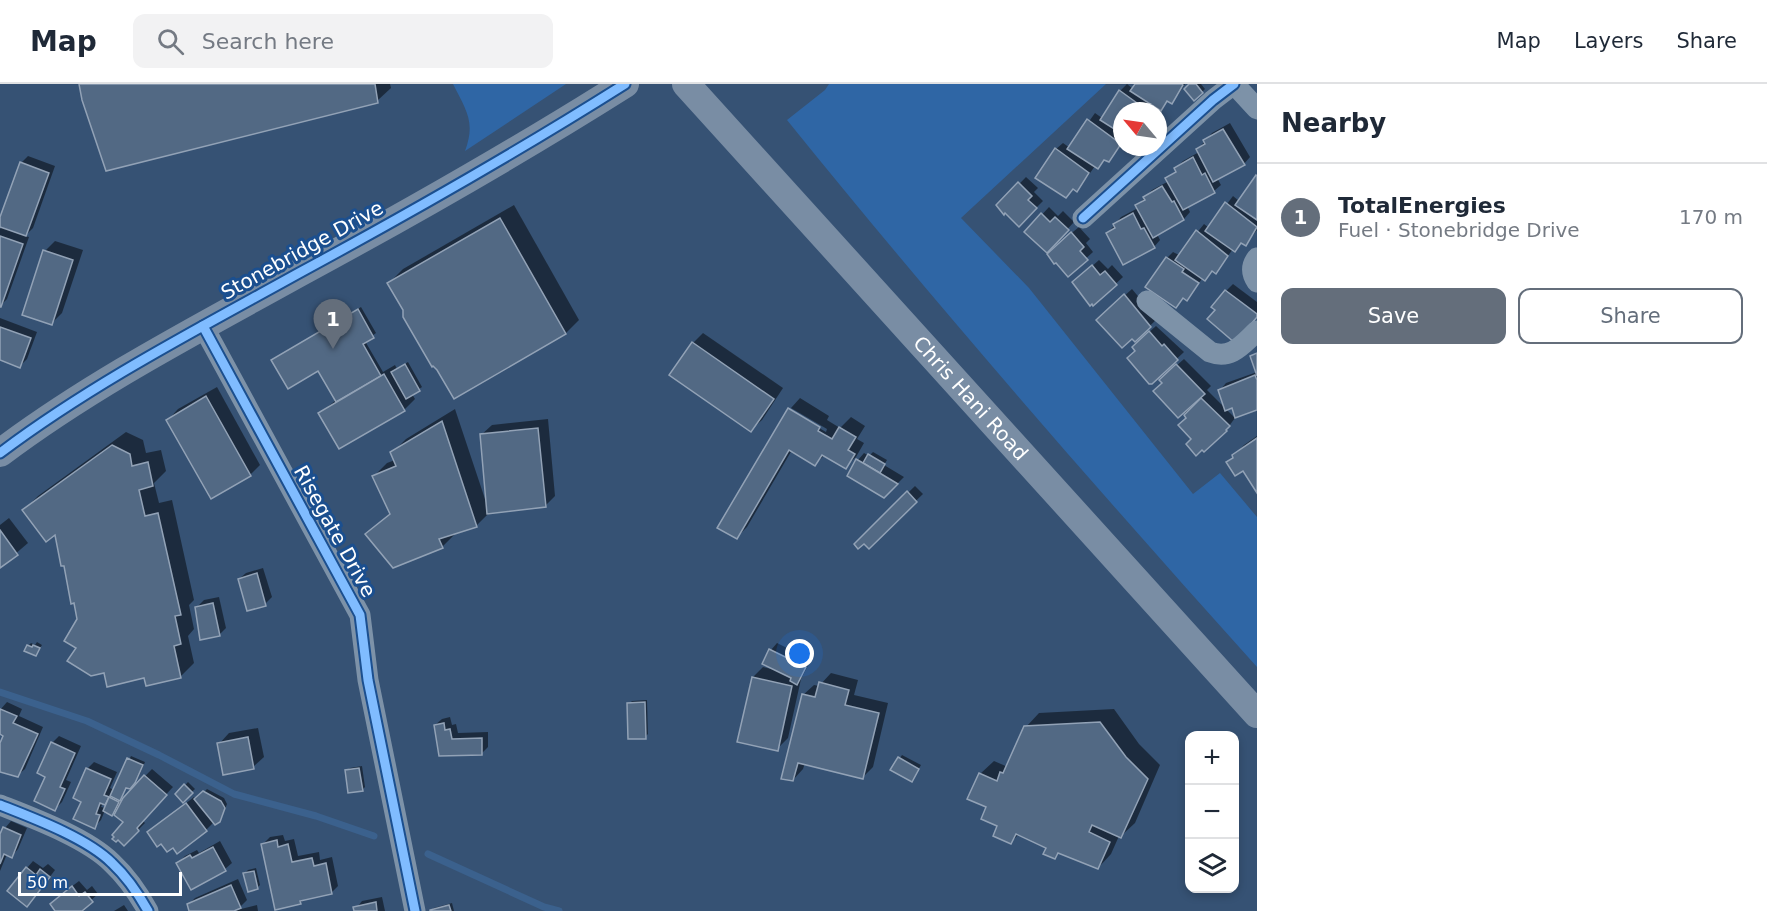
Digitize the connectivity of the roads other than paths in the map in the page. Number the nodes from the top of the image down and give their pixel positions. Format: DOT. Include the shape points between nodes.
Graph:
graph roads {
  1 [pos="625,84"];
  2 [pos="686,84"];
  3 [pos="1234,84"];
  4 [pos="1257,110"];
  5 [pos="1083,218"];
  6 [pos="1257,258"];
  7 [pos="1257,282"];
  8 [pos="1148,301"];
  9 [pos="203,326"];
  10 [pos="1257,331"];
  11 [pos="0,453"];
  12 [pos="1257,714"];
  13 [pos="0,805"];
  14 [pos="148,911"];
  15 [pos="415,911"];
  1 -- 9 [label="main road, Stonebridge Drive" via="531,143"];
  2 -- 12 [label="main road, Chris Hani Road"];
  3 -- 4 [label="street"];
  3 -- 5 [label="street"];
  6 -- 7 [label="street" via="1252,266"];
  8 -- 10 [label="street" via="1220,356 1239,348"];
  9 -- 11 [label="main road, Stonebridge Drive" via="46,418"];
  9 -- 15 [label="street, Risegate Drive" via="360,615 368,680"];
  13 -- 14 [label="street" via="75,838 110,861 134,887"];
}
